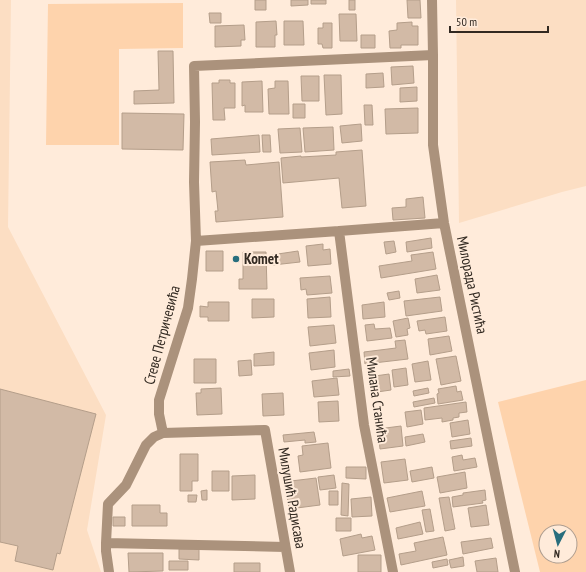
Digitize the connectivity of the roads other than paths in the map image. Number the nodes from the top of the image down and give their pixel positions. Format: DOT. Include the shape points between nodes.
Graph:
graph roads {
  1 [pos="432,0"];
  2 [pos="433,55"];
  3 [pos="444,223"];
  4 [pos="339,231"];
  5 [pos="196,241"];
  6 [pos="162,433"];
  7 [pos="106,543"];
  8 [pos="285,547"];
  9 [pos="109,572"];
  10 [pos="290,572"];
  11 [pos="393,572"];
  12 [pos="515,572"];
  1 -- 2 [label="street, Милорада Ристића"];
  2 -- 3 [label="street, Милорада Ристића" via="433,145"];
  2 -- 5 [label="street, Стеве Петричевића" via="194,66"];
  3 -- 4 [label="street"];
  3 -- 12 [label="street, Милорада Ристића"];
  4 -- 5 [label="street"];
  4 -- 11 [label="street, Милана Станића" via="364,425"];
  5 -- 6 [label="street, Стеве Петричевића" via="188,308 159,400"];
  6 -- 7 [label="street" via="146,445 126,484 108,504"];
  6 -- 8 [label="street, Милушић Радисава" via="265,430"];
  7 -- 8 [label="street"];
  7 -- 9 [label="street"];
  8 -- 10 [label="street, Милушић Радисава"];
}
